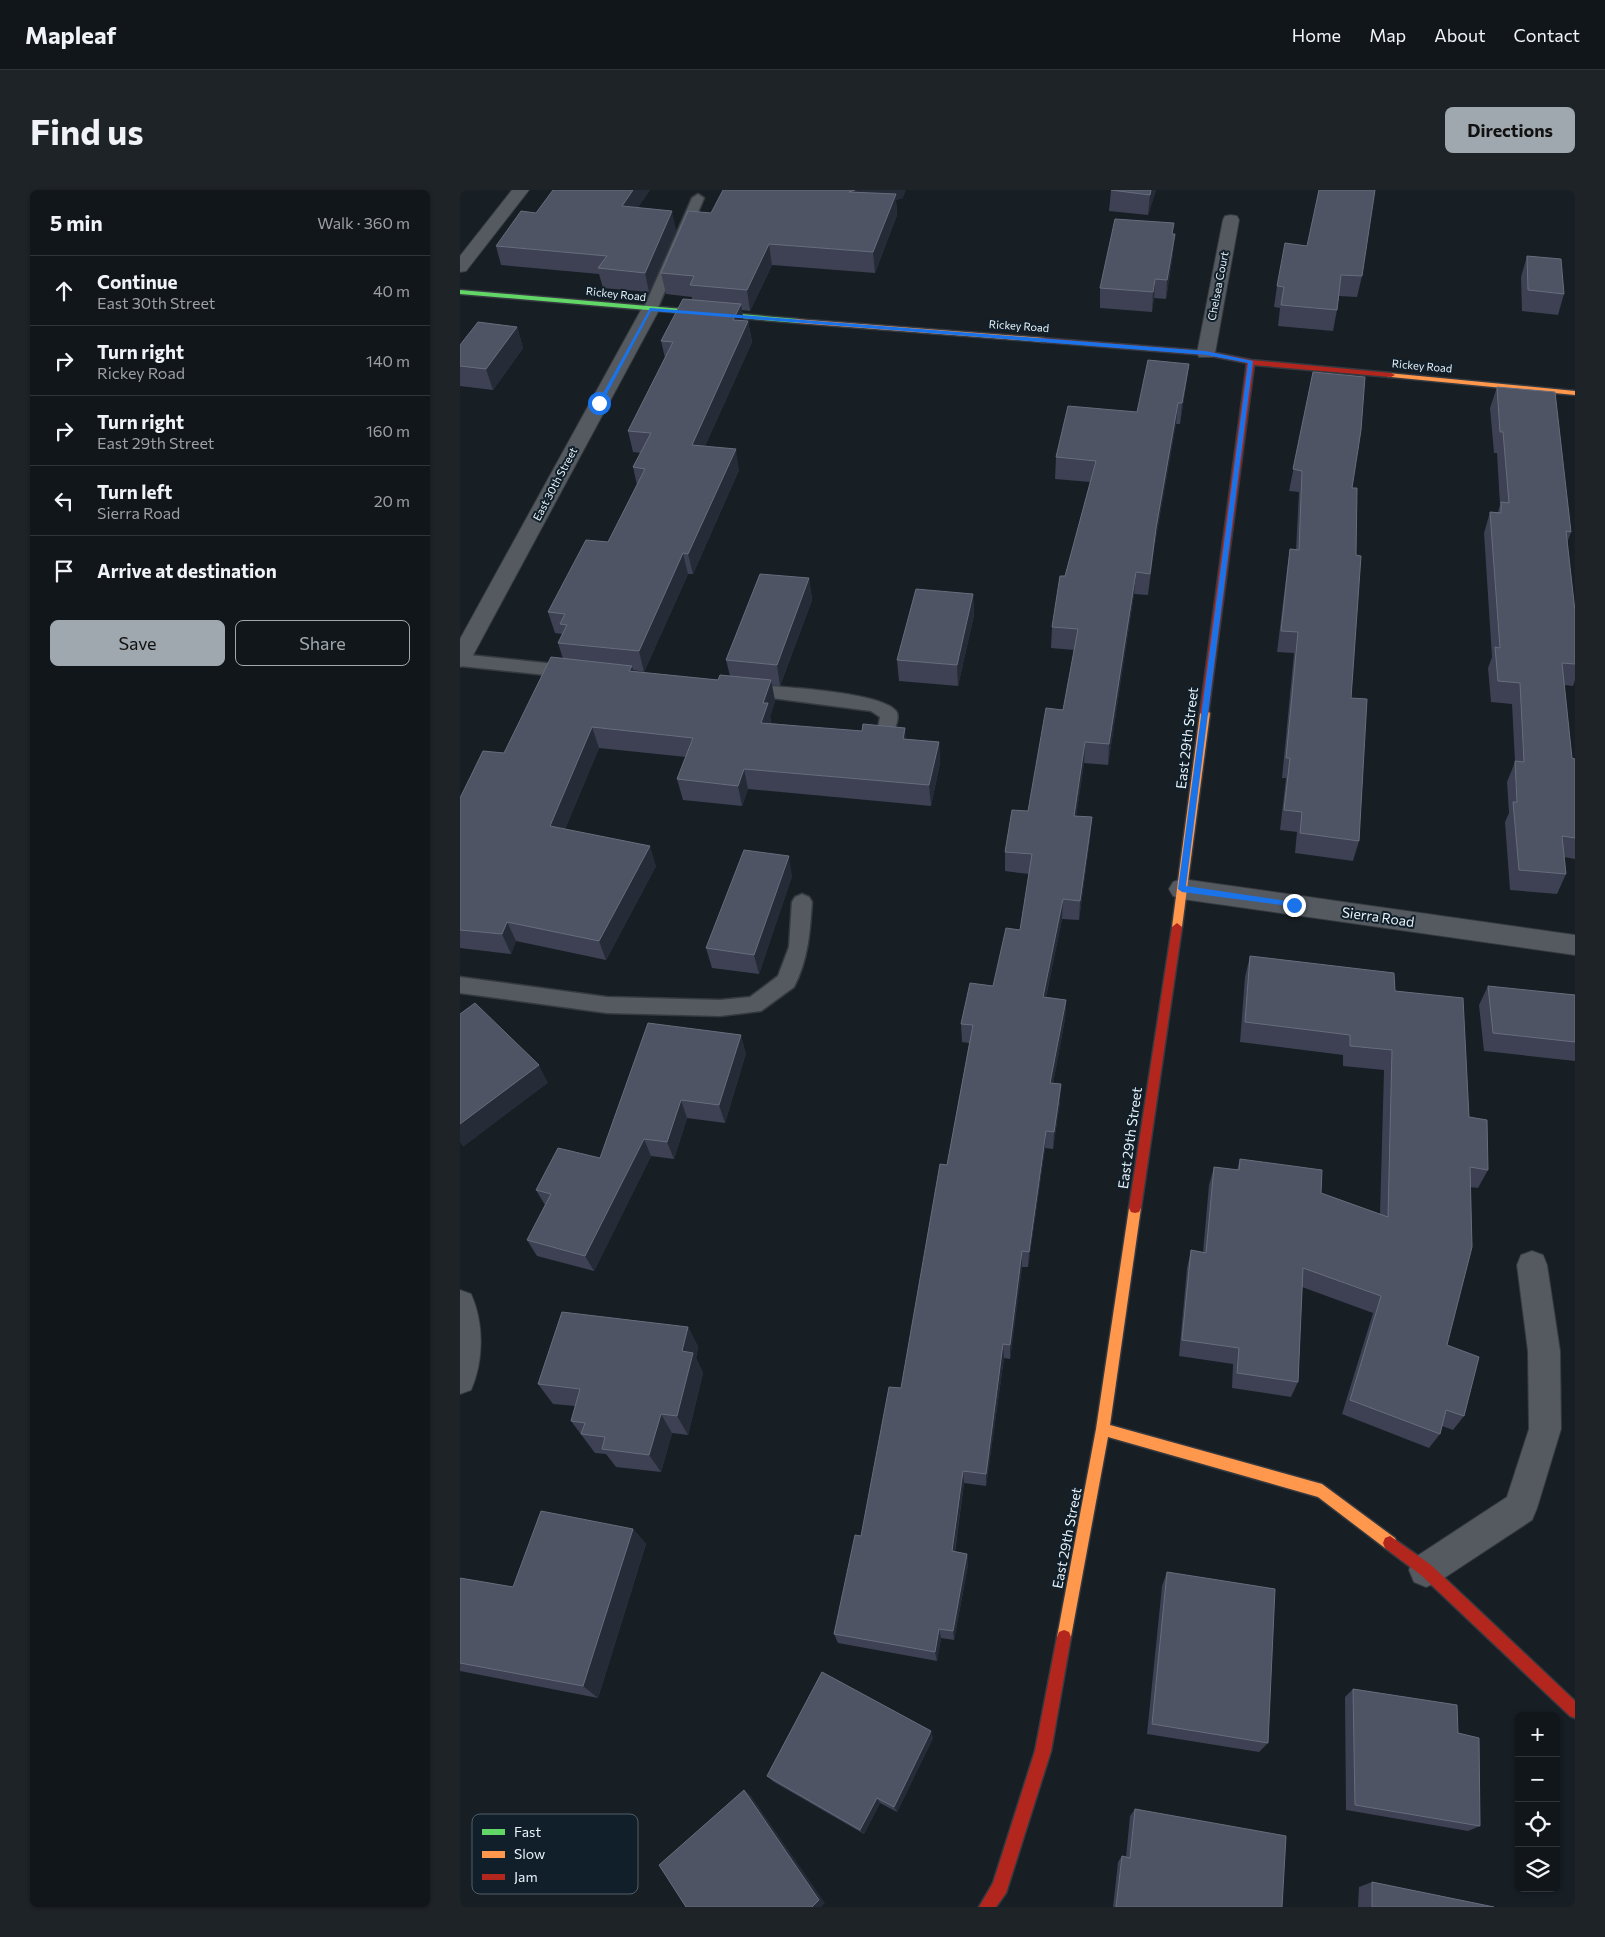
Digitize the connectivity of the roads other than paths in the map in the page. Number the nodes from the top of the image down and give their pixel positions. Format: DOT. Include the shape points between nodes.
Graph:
graph roads {
  1 [pos="521,190"];
  2 [pos="698,198"];
  3 [pos="1231,220"];
  4 [pos="460,267"];
  5 [pos="460,292"];
  6 [pos="650,310"];
  7 [pos="1206,353"];
  8 [pos="1251,362"];
  9 [pos="1575,393"];
  10 [pos="466,639"];
  11 [pos="460,660"];
  12 [pos="596,674"];
  13 [pos="732,688"];
  14 [pos="887,728"];
  15 [pos="1182,889"];
  16 [pos="802,902"];
  17 [pos="1575,945"];
  18 [pos="460,985"];
  19 [pos="1532,1265"];
  20 [pos="460,1304"];
  21 [pos="460,1378"];
  22 [pos="1103,1429"];
  23 [pos="1426,1570"];
  24 [pos="1575,1711"];
  25 [pos="987,1907"];
  1 -- 4 [label="street"];
  2 -- 6 [label="lane"];
  3 -- 7 [label="street, Chelsea Court"];
  5 -- 6 [label="street, Rickey Road"];
  6 -- 7 [label="street, Rickey Road"];
  6 -- 10 [label="street, East 30th Street"];
  7 -- 8 [label="street, Rickey Road"];
  8 -- 9 [label="street, Rickey Road"];
  8 -- 15 [label="street, East 29th Street"];
  10 -- 11 [label="street, East 30th Street"];
  11 -- 12 [label="lane"];
  13 -- 14 [label="lane" via="876,706 889,714"];
  15 -- 17 [label="street, Sierra Road"];
  15 -- 22 [label="street, East 29th Street"];
  16 -- 18 [label="lane" via="799,947 787,981 754,1005 720,1008 607,1005"];
  19 -- 23 [label="street" via="1544,1351 1546,1430 1520,1508"];
  20 -- 21 [label="street" via="466,1340"];
  22 -- 23 [label="street" via="1322,1491"];
  22 -- 25 [label="street, East 29th Street" via="1042,1751 1000,1887"];
  23 -- 24 [label="street"];
}
